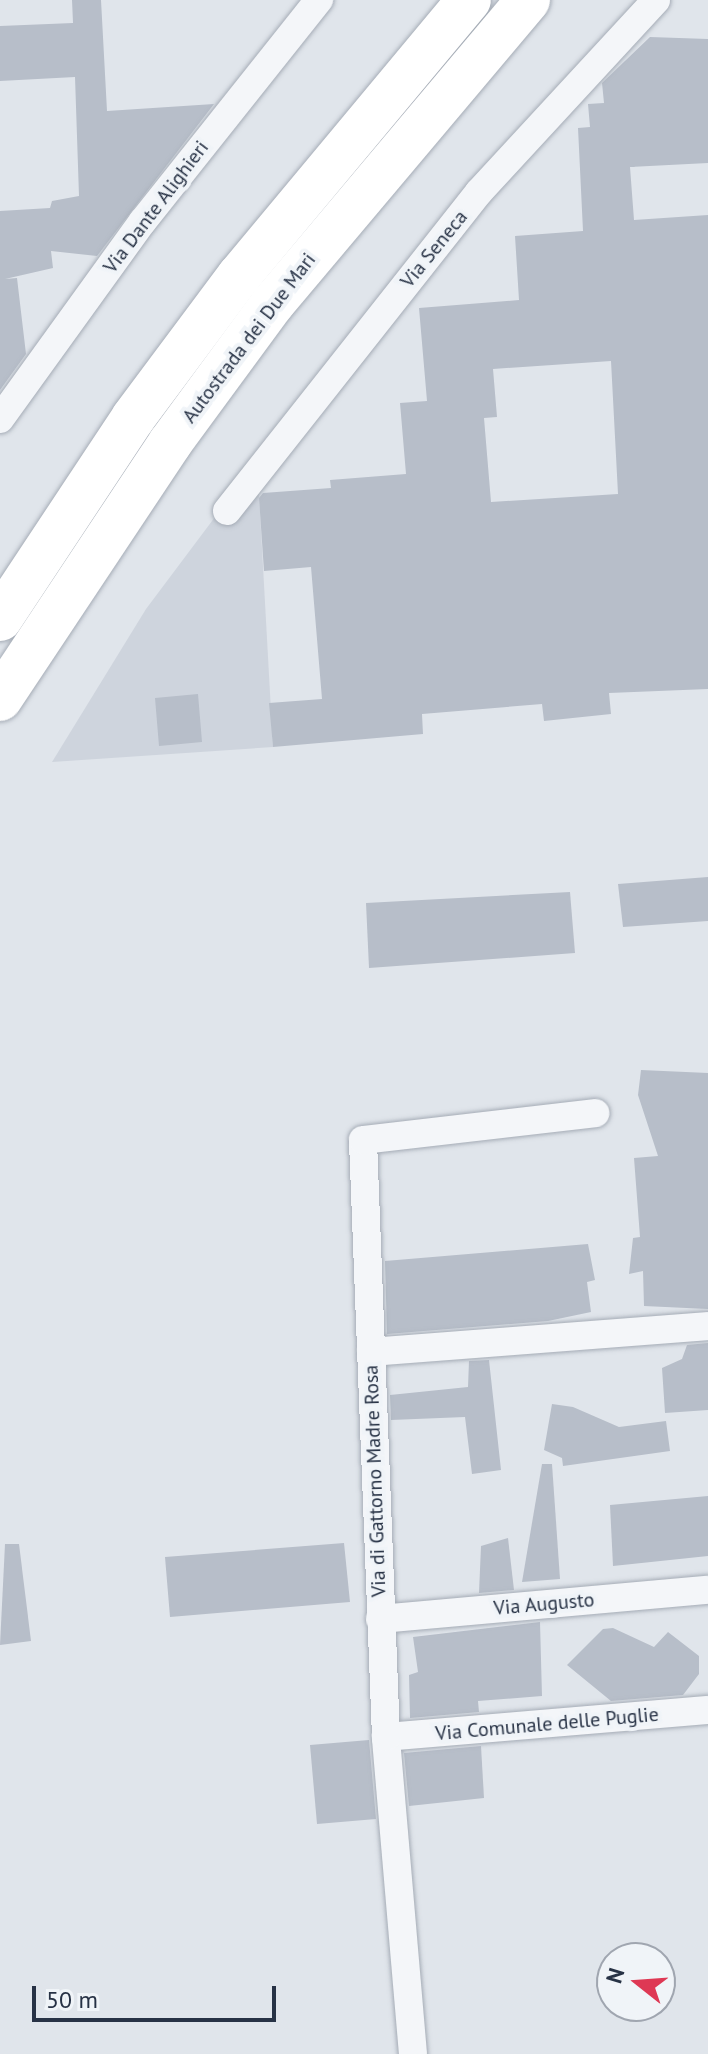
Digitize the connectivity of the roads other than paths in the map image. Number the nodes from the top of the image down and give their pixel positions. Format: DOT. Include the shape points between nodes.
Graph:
graph roads {
  1 [pos="319,0"];
  2 [pos="469,0"];
  3 [pos="528,0"];
  4 [pos="656,0"];
  5 [pos="0,419"];
  6 [pos="227,511"];
  7 [pos="0,619"];
  8 [pos="0,699"];
  9 [pos="595,1113"];
  10 [pos="708,1326"];
  11 [pos="371,1352"];
  12 [pos="708,1590"];
  13 [pos="380,1619"];
  14 [pos="708,1710"];
  15 [pos="386,1737"];
  16 [pos="413,2054"];
  1 -- 5 [label="street, Via Dante Alighieri" via="143,221"];
  2 -- 7 [label="highway" via="239,276 133,418"];
  3 -- 8 [label="highway, Autostrada dei Due Mari" via="273,303 170,443"];
  4 -- 6 [label="street, Via Seneca" via="479,192"];
  9 -- 11 [label="street, Via di Gattorno Madre Rosa" via="363,1140"];
  10 -- 11 [label="street"];
  11 -- 13 [label="street, Via di Gattorno Madre Rosa"];
  12 -- 13 [label="street, Via Augusto"];
  13 -- 15 [label="street, Via di Gattorno Madre Rosa"];
  14 -- 15 [label="street, Via Comunale delle Puglie"];
  15 -- 16 [label="street, Via di Gattorno Madre Rosa"];
}
